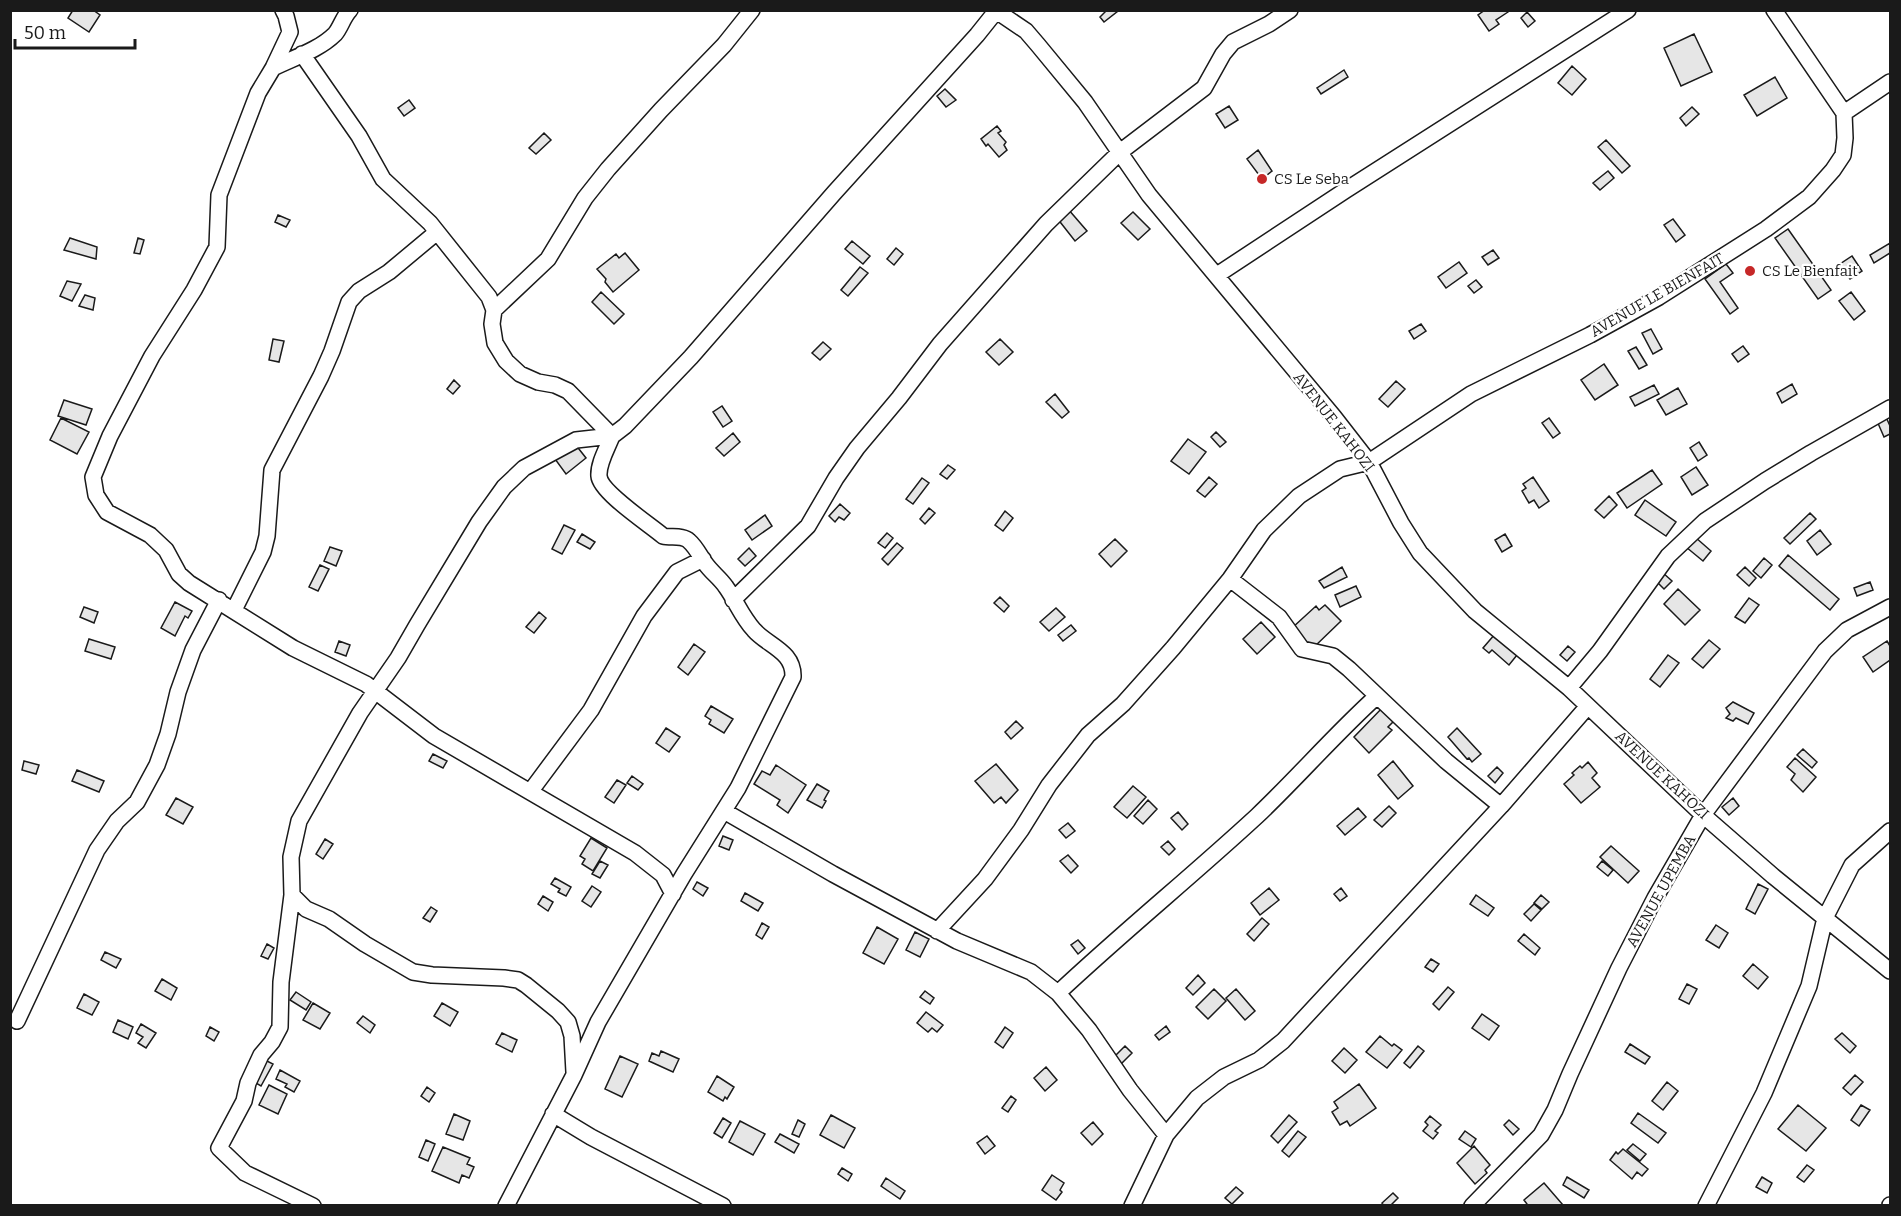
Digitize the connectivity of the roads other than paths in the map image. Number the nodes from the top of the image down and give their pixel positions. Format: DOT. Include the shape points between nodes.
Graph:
graph roads {
  1 [pos="283,10"];
  2 [pos="350,10"];
  3 [pos="752,10"];
  4 [pos="1290,10"];
  5 [pos="1628,10"];
  6 [pos="1774,10"];
  7 [pos="996,11"];
  8 [pos="302,54"];
  9 [pos="273,68"];
  10 [pos="1890,82"];
  11 [pos="1844,113"];
  12 [pos="1120,152"];
  13 [pos="437,232"];
  14 [pos="1217,275"];
  15 [pos="494,310"];
  16 [pos="1890,408"];
  17 [pos="612,436"];
  18 [pos="1369,462"];
  19 [pos="703,559"];
  20 [pos="1230,579"];
  21 [pos="219,600"];
  22 [pos="733,600"];
  23 [pos="1890,607"];
  24 [pos="234,610"];
  25 [pos="1569,688"];
  26 [pos="375,691"];
  27 [pos="1377,696"];
  28 [pos="1588,706"];
  29 [pos="530,792"];
  30 [pos="1501,806"];
  31 [pos="724,811"];
  32 [pos="1703,815"];
  33 [pos="1890,831"];
  34 [pos="673,894"];
  35 [pos="292,895"];
  36 [pos="1825,918"];
  37 [pos="938,931"];
  38 [pos="1890,971"];
  39 [pos="1058,993"];
  40 [pos="17,1021"];
  41 [pos="574,1075"];
  42 [pos="553,1114"];
  43 [pos="1166,1135"];
  44 [pos="313,1206"];
  45 [pos="506,1206"];
  46 [pos="723,1206"];
  47 [pos="1132,1206"];
  48 [pos="1472,1206"];
  49 [pos="1706,1206"];
  1 -- 9 [label="street" via="290,33"];
  2 -- 8 [label="street" via="336,33"];
  3 -- 15 [label="street" via="608,169 585,198 548,259"];
  4 -- 12 [label="street" via="1233,42 1204,88"];
  5 -- 14 [label="street"];
  6 -- 11 [label="street"];
  7 -- 12 [label="street, AVENUE KAHOZI" via="1026,31 1085,102"];
  7 -- 17 [label="street" via="691,357"];
  8 -- 9 [label="street"];
  8 -- 13 [label="street" via="360,136 383,179"];
  9 -- 21 [label="street" via="258,93 219,195 217,247 152,356 93,477 96,495 107,512 150,535 166,550 179,574"];
  10 -- 11 [label="street"];
  11 -- 18 [label="street, AVENUE LE BIENFAIT" via="1843,155 1809,197 1792,210 1659,297 1471,394"];
  12 -- 14 [label="street, AVENUE KAHOZI" via="1149,195"];
  12 -- 22 [label="street" via="1046,224 940,344 857,448 808,526"];
  13 -- 15 [label="street" via="489,297"];
  13 -- 24 [label="street" via="349,302 321,376 272,470 263,552"];
  14 -- 18 [label="street, AVENUE KAHOZI"];
  15 -- 17 [label="street" via="495,343 506,361 520,374 568,391"];
  16 -- 25 [label="street" via="1802,458 1705,521 1668,556"];
  17 -- 19 [label="street" via="599,475 602,485 663,536 688,540"];
  17 -- 26 [label="street" via="576,440 524,468 504,486"];
  18 -- 20 [label="street" via="1340,469 1299,496 1264,530"];
  18 -- 25 [label="street, AVENUE KAHOZI" via="1420,553 1474,610"];
  19 -- 22 [label="street"];
  19 -- 29 [label="street" via="678,572 644,616 591,710"];
  20 -- 27 [label="street" via="1279,617 1302,649 1333,656"];
  20 -- 37 [label="street" via="1123,704 1088,735 985,879"];
  21 -- 24 [label="street"];
  21 -- 40 [label="street" via="193,650 157,765 137,802 117,821 97,850"];
  22 -- 31 [label="street" via="756,633 790,660 793,677"];
  23 -- 32 [label="street, AVENUE UPEMBA" via="1847,630 1825,651"];
  24 -- 26 [label="street" via="293,648"];
  25 -- 28 [label="street, AVENUE KAHOZI"];
  26 -- 29 [label="street" via="434,736"];
  26 -- 35 [label="street" via="299,821 291,857"];
  27 -- 30 [label="street"];
  27 -- 39 [label="street" via="1216,854"];
  28 -- 30 [label="street"];
  28 -- 32 [label="street, AVENUE KAHOZI"];
  29 -- 34 [label="street" via="635,853 663,875"];
  30 -- 43 [label="street" via="1283,1041 1197,1098"];
  31 -- 34 [label="street"];
  31 -- 37 [label="street"];
  32 -- 36 [label="street, AVENUE KAHOZI"];
  32 -- 48 [label="street, AVENUE UPEMBA" via="1654,898 1541,1136"];
  33 -- 36 [label="street" via="1852,865"];
  34 -- 41 [label="street" via="598,1022"];
  35 -- 41 [label="street" via="306,909 329,919 413,972 518,980 568,1022"];
  35 -- 44 [label="street" via="281,982 280,1027 261,1055 244,1101 219,1148 245,1173"];
  36 -- 38 [label="street, AVENUE KAHOZI"];
  36 -- 49 [label="street" via="1809,986 1764,1093"];
  37 -- 39 [label="street" via="1031,972"];
  39 -- 43 [label="street"];
  41 -- 42 [label="street"];
  42 -- 45 [label="street"];
  42 -- 46 [label="street"];
  43 -- 47 [label="street"];
}
